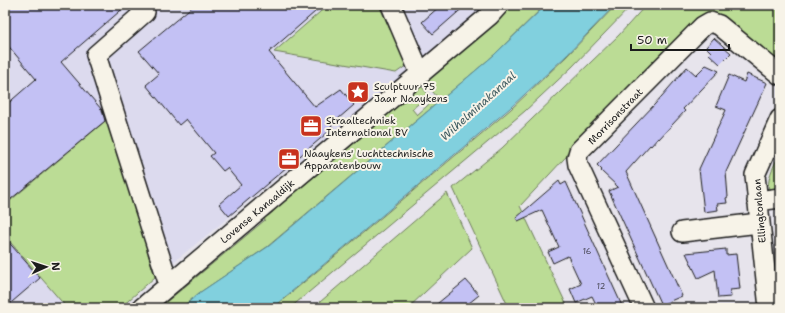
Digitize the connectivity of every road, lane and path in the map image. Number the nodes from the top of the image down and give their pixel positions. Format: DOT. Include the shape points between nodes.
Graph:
graph roads {
  1 [pos="139,5"];
  2 [pos="390,5"];
  3 [pos="499,5"];
  4 [pos="420,73"];
  5 [pos="780,75"];
  6 [pos="780,119"];
  7 [pos="780,198"];
  8 [pos="757,201"];
  9 [pos="760,223"];
  10 [pos="682,232"];
  11 [pos="169,285"];
  12 [pos="142,308"];
  13 [pos="644,308"];
  14 [pos="769,308"];
  1 -- 11 [label="street" via="145,12 96,55"];
  2 -- 4 [label="street"];
  3 -- 4 [label="street, Lovense Kanaaldijk"];
  4 -- 11 [label="street, Lovense Kanaaldijk"];
  5 -- 13 [label="street, Morrisonstraat" via="719,25 710,22 703,26 579,152 578,165"];
  6 -- 8 [label="street, Ellingtonlaan" via="755,175"];
  7 -- 8 [label="street"];
  8 -- 9 [label="street, Ellingtonlaan"];
  9 -- 10 [label="street"];
  9 -- 14 [label="street, Ellingtonlaan"];
  11 -- 12 [label="street, Lovense Kanaaldijk"];
}
